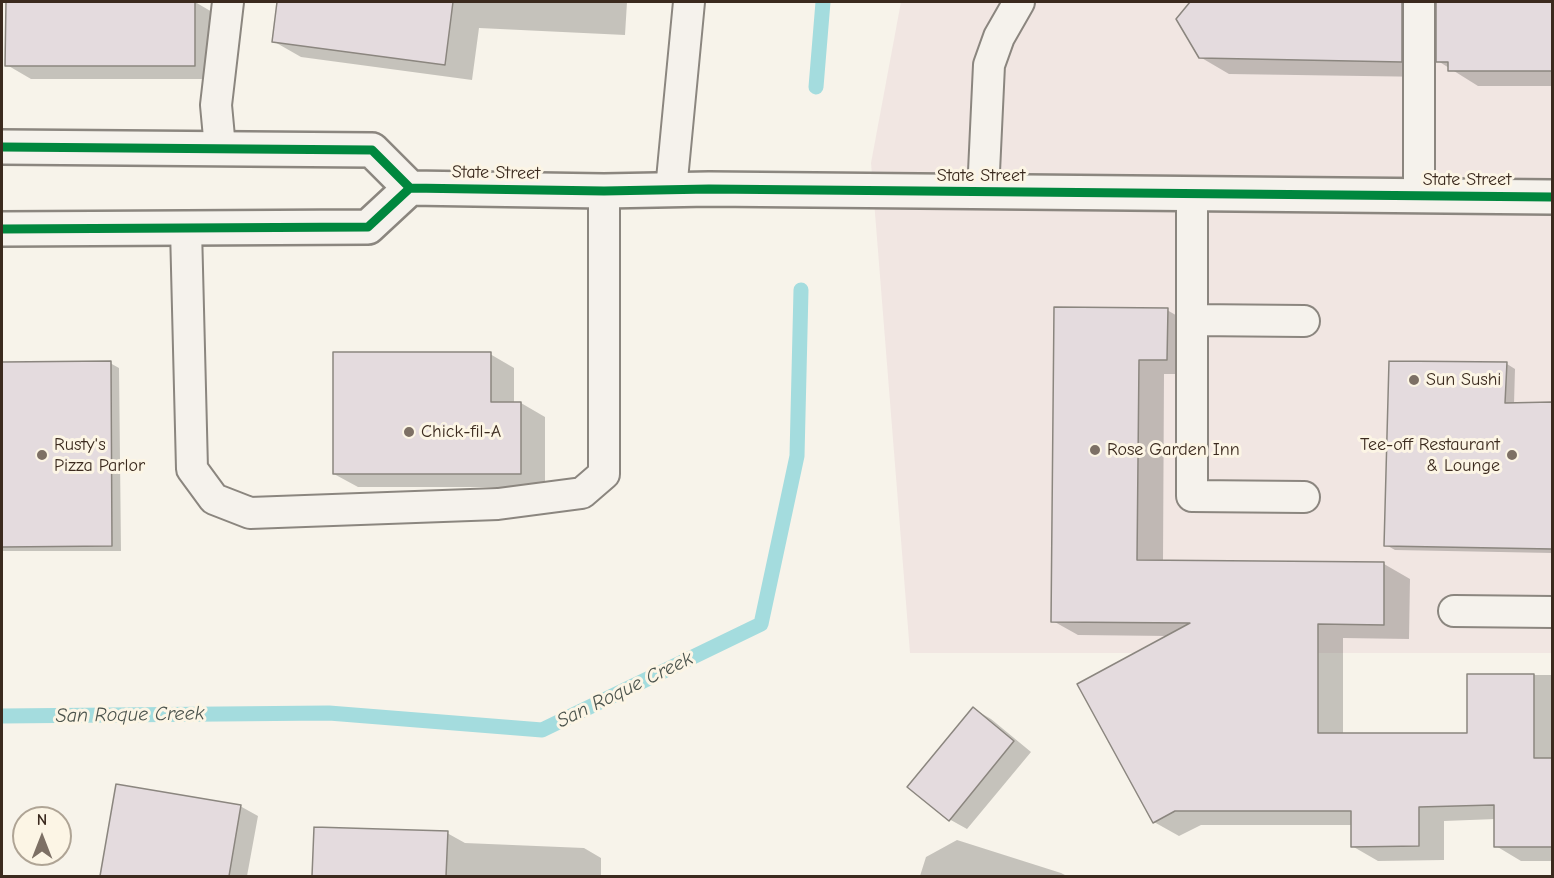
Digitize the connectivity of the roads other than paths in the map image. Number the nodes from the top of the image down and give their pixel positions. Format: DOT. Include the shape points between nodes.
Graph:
graph roads {
  1 [pos="228,2"];
  2 [pos="689,2"];
  3 [pos="1019,2"];
  4 [pos="1419,2"];
  5 [pos="2,147"];
  6 [pos="220,148"];
  7 [pos="410,188"];
  8 [pos="671,190"];
  9 [pos="604,191"];
  10 [pos="983,193"];
  11 [pos="1192,194"];
  12 [pos="1419,196"];
  13 [pos="1552,197"];
  14 [pos="2,229"];
  15 [pos="186,229"];
  16 [pos="1192,320"];
  17 [pos="1304,321"];
  18 [pos="1304,497"];
  19 [pos="1454,611"];
  20 [pos="1552,612"];
  1 -- 6 [label="lane" via="216,105"];
  2 -- 8 [label="lane"];
  3 -- 10 [label="lane" via="999,37 989,65"];
  4 -- 12 [label="lane"];
  5 -- 6 [label="main road"];
  6 -- 7 [label="main road" via="372,150"];
  7 -- 9 [label="main road, State Street"];
  7 -- 15 [label="main road" via="368,227"];
  8 -- 9 [label="main road, State Street"];
  8 -- 10 [label="main road, State Street"];
  9 -- 15 [label="lane" via="604,474 582,493 498,504 250,513 213,499 192,469"];
  10 -- 11 [label="main road, State Street"];
  11 -- 12 [label="main road, State Street"];
  11 -- 16 [label="lane"];
  12 -- 13 [label="main road, State Street"];
  14 -- 15 [label="main road"];
  16 -- 17 [label="lane"];
  16 -- 18 [label="lane" via="1192,496"];
  19 -- 20 [label="lane"];
}
